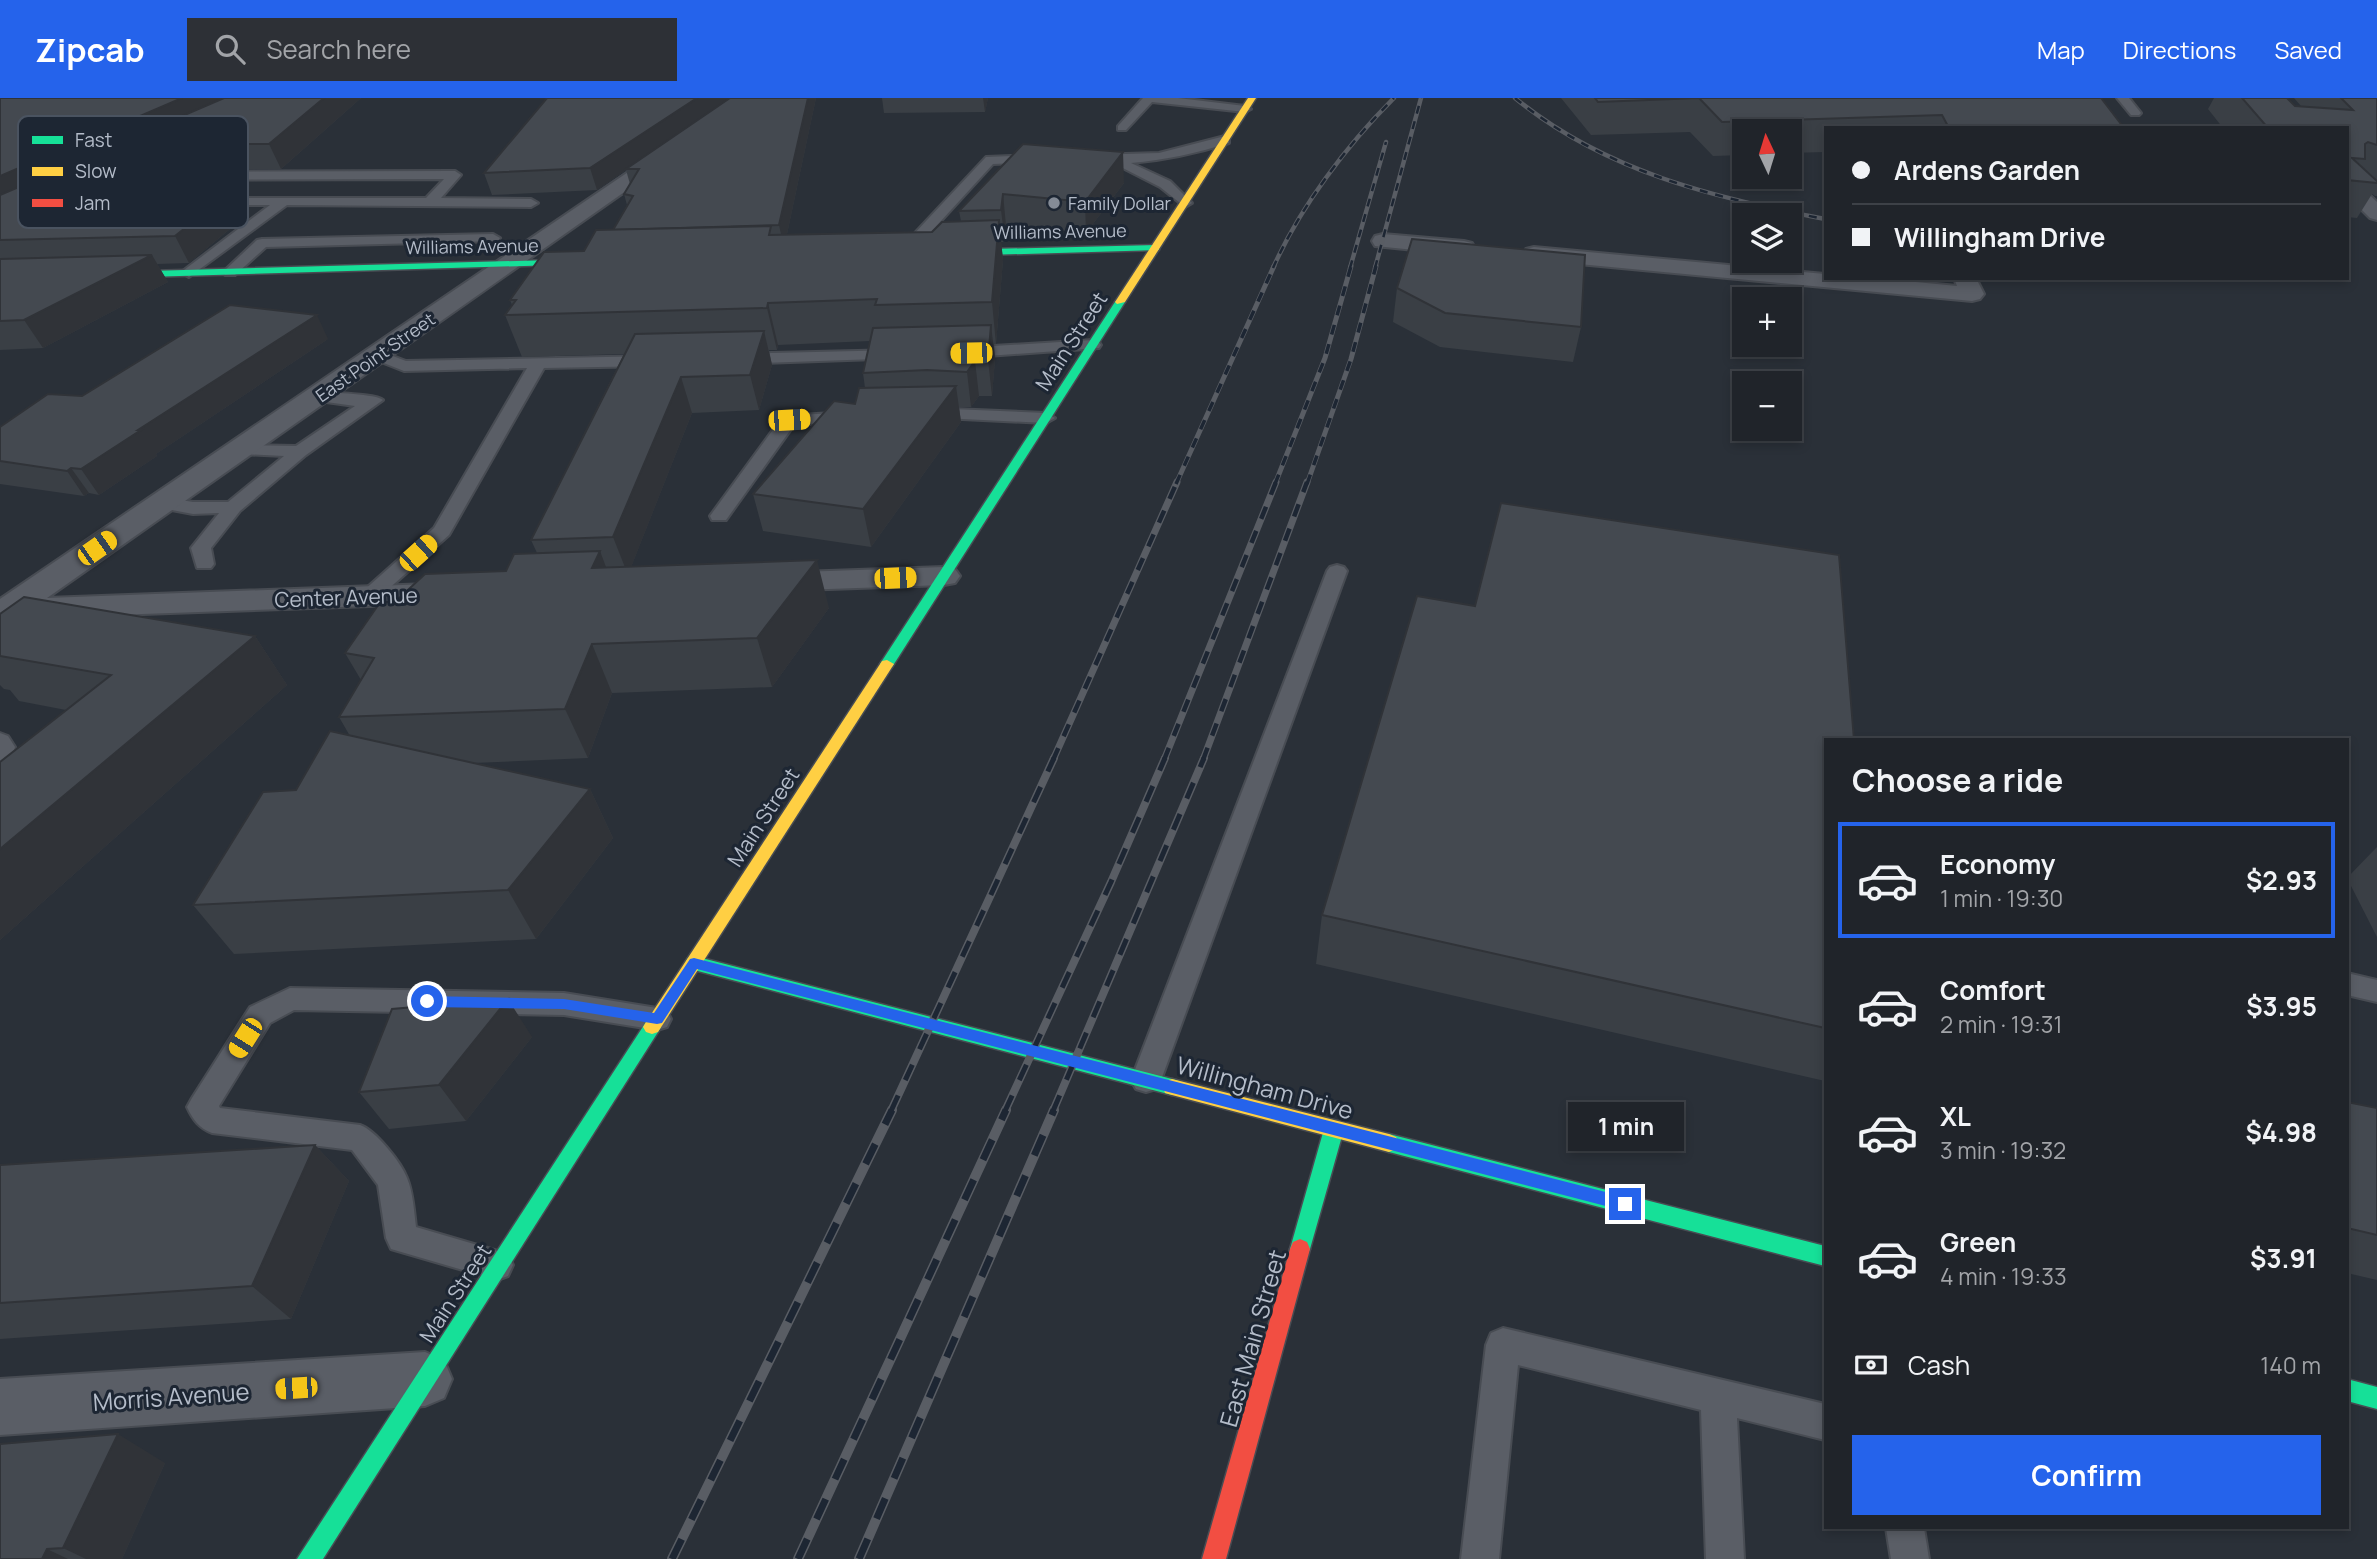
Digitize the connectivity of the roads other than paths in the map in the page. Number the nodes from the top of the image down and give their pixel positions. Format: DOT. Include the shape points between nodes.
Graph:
graph roads {
  1 [pos="268,98"];
  2 [pos="750,98"];
  3 [pos="1149,98"];
  4 [pos="2123,98"];
  5 [pos="1249,103"];
  6 [pos="2135,113"];
  7 [pos="228,116"];
  8 [pos="1122,128"];
  9 [pos="1225,140"];
  10 [pos="1052,158"];
  11 [pos="1076,158"];
  12 [pos="1117,162"];
  13 [pos="248,176"];
  14 [pos="2349,186"];
  15 [pos="248,201"];
  16 [pos="284,201"];
  17 [pos="430,202"];
  18 [pos="531,203"];
  19 [pos="1185,203"];
  20 [pos="2375,210"];
  21 [pos="18,213"];
  22 [pos="0,220"];
  23 [pos="493,238"];
  24 [pos="1383,241"];
  25 [pos="1156,248"];
  26 [pos="1490,250"];
  27 [pos="1517,253"];
  28 [pos="896,255"];
  29 [pos="603,262"];
  30 [pos="508,264"];
  31 [pos="230,272"];
  32 [pos="189,273"];
  33 [pos="94,275"];
  34 [pos="1824,275"];
  35 [pos="1886,280"];
  36 [pos="1968,286"];
  37 [pos="1093,345"];
  38 [pos="914,354"];
  39 [pos="942,354"];
  40 [pos="377,355"];
  41 [pos="719,360"];
  42 [pos="677,361"];
  43 [pos="538,364"];
  44 [pos="318,396"];
  45 [pos="907,414"];
  46 [pos="867,416"];
  47 [pos="1046,418"];
  48 [pos="241,449"];
  49 [pos="300,451"];
  50 [pos="163,503"];
  51 [pos="233,507"];
  52 [pos="719,516"];
  53 [pos="204,564"];
  54 [pos="1337,571"];
  55 [pos="944,576"];
  56 [pos="746,583"];
  57 [pos="480,592"];
  58 [pos="369,596"];
  59 [pos="3,611"];
  60 [pos="0,741"];
  61 [pos="0,762"];
  62 [pos="694,963"];
  63 [pos="2349,984"];
  64 [pos="2377,990"];
  65 [pos="657,1019"];
  66 [pos="1146,1080"];
  67 [pos="1334,1129"];
  68 [pos="1824,1256"];
  69 [pos="497,1265"];
  70 [pos="425,1379"];
  71 [pos="2349,1391"];
  72 [pos="1717,1396"];
  73 [pos="2377,1398"];
  74 [pos="0,1407"];
  75 [pos="1824,1422"];
  76 [pos="1905,1529"];
  77 [pos="309,1559"];
  78 [pos="1214,1559"];
  79 [pos="1480,1559"];
  80 [pos="1725,1559"];
  81 [pos="1910,1559"];
  1 -- 7 [label="street"];
  2 -- 30 [label="street, East Point Street"];
  3 -- 5 [label="lane"];
  3 -- 8 [label="lane"];
  4 -- 6 [label="lane"];
  5 -- 9 [label="main road, Main Street"];
  9 -- 12 [label="lane"];
  9 -- 19 [label="main road, Main Street"];
  10 -- 28 [label="lane" via="990,160"];
  11 -- 12 [label="lane"];
  12 -- 19 [label="lane" via="1166,184"];
  13 -- 17 [label="lane" via="455,175"];
  14 -- 20 [label="street"];
  15 -- 16 [label="lane"];
  16 -- 17 [label="lane"];
  16 -- 32 [label="lane"];
  17 -- 18 [label="lane"];
  19 -- 25 [label="main road, Main Street"];
  21 -- 22 [label="street"];
  23 -- 31 [label="lane" via="261,243"];
  24 -- 26 [label="street"];
  25 -- 28 [label="main road, Williams Avenue"];
  25 -- 37 [label="main road, Main Street"];
  27 -- 34 [label="street"];
  29 -- 30 [label="main road, Williams Avenue"];
  30 -- 31 [label="main road, Williams Avenue"];
  30 -- 40 [label="street, East Point Street"];
  31 -- 32 [label="main road, Williams Avenue"];
  32 -- 33 [label="main road, Williams Avenue"];
  35 -- 36 [label="street"];
  37 -- 39 [label="lane"];
  37 -- 47 [label="main road, Main Street"];
  38 -- 41 [label="lane"];
  40 -- 43 [label="lane" via="404,366"];
  40 -- 44 [label="street, East Point Street"];
  42 -- 43 [label="lane"];
  43 -- 58 [label="lane" via="442,531"];
  44 -- 48 [label="street, East Point Street"];
  44 -- 49 [label="lane" via="375,400"];
  45 -- 47 [label="lane"];
  46 -- 52 [label="lane" via="789,420"];
  47 -- 55 [label="main road, Main Street"];
  48 -- 49 [label="lane"];
  48 -- 50 [label="street, East Point Street"];
  49 -- 51 [label="lane"];
  50 -- 51 [label="lane"];
  50 -- 59 [label="street, East Point Street"];
  51 -- 53 [label="lane" via="201,548"];
  54 -- 66 [label="lane"];
  55 -- 56 [label="street"];
  55 -- 62 [label="main road, Main Street"];
  57 -- 58 [label="street, Center Avenue"];
  58 -- 59 [label="street, Center Avenue"];
  60 -- 61 [label="lane"];
  62 -- 65 [label="main road, Main Street"];
  62 -- 66 [label="main road, Willingham Drive"];
  63 -- 64 [label="lane"];
  65 -- 69 [label="main road, Main Street"];
  65 -- 69 [label="lane" via="564,1004 290,999 260,1015 202,1107 212,1120 360,1138 393,1180 402,1238"];
  66 -- 67 [label="main road, Willingham Drive"];
  67 -- 68 [label="main road, Willingham Drive"];
  67 -- 78 [label="main road, East Main Street"];
  69 -- 70 [label="main road, Main Street"];
  70 -- 74 [label="street, Morris Avenue"];
  70 -- 77 [label="main road, Main Street"];
  71 -- 73 [label="main road"];
  72 -- 75 [label="lane"];
  72 -- 79 [label="lane" via="1503,1345"];
  72 -- 80 [label="lane"];
  76 -- 81 [label="lane"];
}
